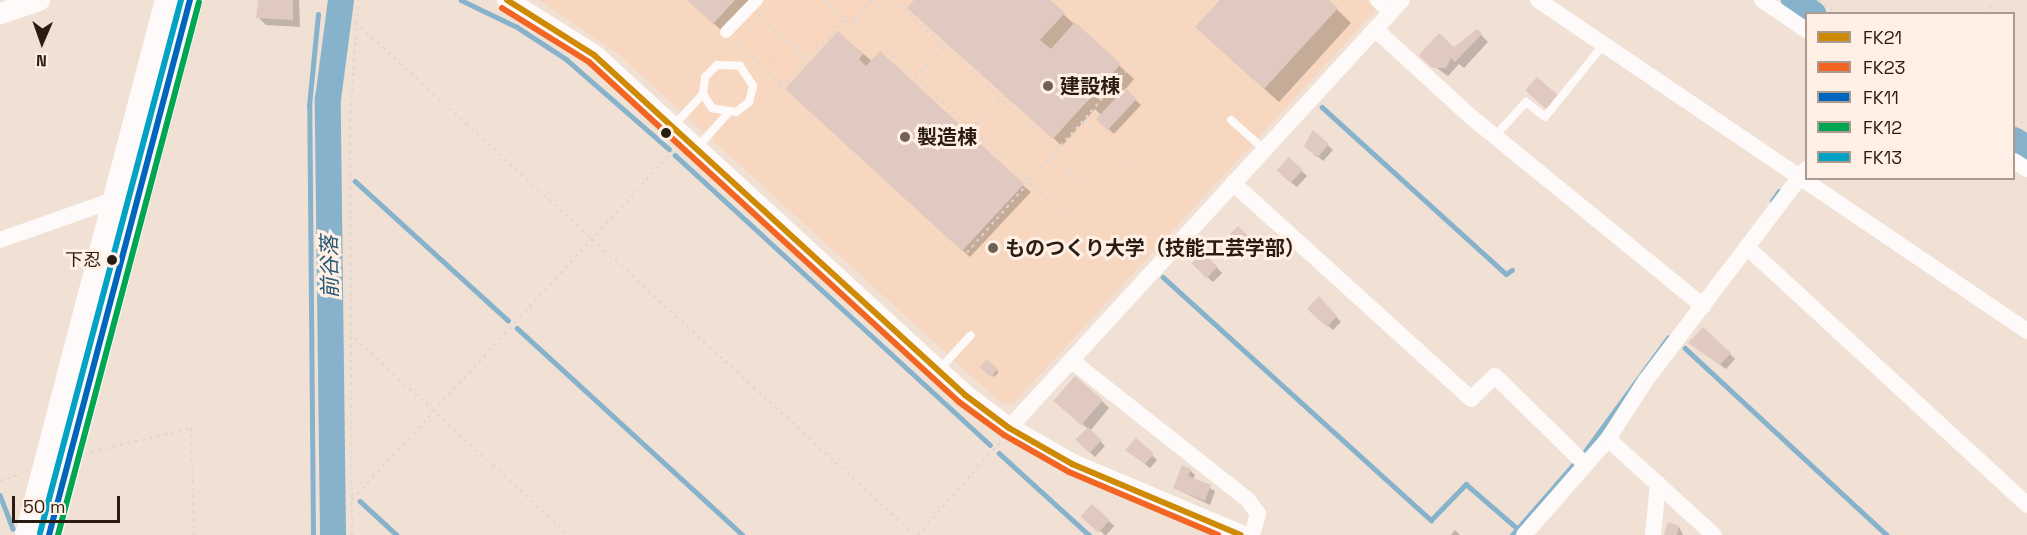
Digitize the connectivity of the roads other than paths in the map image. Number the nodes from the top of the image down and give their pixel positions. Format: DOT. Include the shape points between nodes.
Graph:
graph roads {
  1 [pos="39,0"];
  2 [pos="168,0"];
  3 [pos="190,0"];
  4 [pos="507,0"];
  5 [pos="1538,0"];
  6 [pos="1762,0"];
  7 [pos="753,4"];
  8 [pos="1390,4"];
  9 [pos="0,13"];
  10 [pos="1374,29"];
  11 [pos="1805,29"];
  12 [pos="726,33"];
  13 [pos="1603,45"];
  14 [pos="703,94"];
  15 [pos="728,113"];
  16 [pos="1231,120"];
  17 [pos="1495,136"];
  18 [pos="685,137"];
  19 [pos="1265,150"];
  20 [pos="1803,174"];
  21 [pos="1812,180"];
  22 [pos="1233,183"];
  23 [pos="128,196"];
  24 [pos="0,240"];
  25 [pos="1749,249"];
  26 [pos="1703,306"];
  27 [pos="2027,331"];
  28 [pos="971,335"];
  29 [pos="1072,361"];
  30 [pos="938,371"];
  31 [pos="1009,428"];
  32 [pos="1608,439"];
  33 [pos="58,460"];
  34 [pos="1586,465"];
  35 [pos="1658,483"];
  36 [pos="2027,505"];
  37 [pos="28,535"];
  38 [pos="49,535"];
  39 [pos="1241,535"];
  40 [pos="1251,535"];
  41 [pos="1524,535"];
  42 [pos="1653,535"];
  43 [pos="1714,535"];
  1 -- 9 [label="street"];
  2 -- 23 [label="main road"];
  3 -- 23 [label="main road"];
  4 -- 18 [label="street" via="594,55"];
  5 -- 13 [label="street"];
  6 -- 11 [label="street"];
  7 -- 12 [label="street"];
  8 -- 10 [label="street"];
  10 -- 17 [label="street"];
  10 -- 19 [label="street"];
  13 -- 17 [label="lane" via="1545,117 1526,102"];
  13 -- 20 [label="street"];
  14 -- 15 [label="lane" via="712,108"];
  14 -- 15 [label="lane" via="705,77 717,65 733,63 747,71 752,94 743,108"];
  14 -- 18 [label="lane"];
  15 -- 18 [label="lane"];
  16 -- 19 [label="lane"];
  17 -- 26 [label="street"];
  18 -- 30 [label="street"];
  19 -- 22 [label="street"];
  20 -- 25 [label="street"];
  21 -- 27 [label="street"];
  22 -- 29 [label="street"];
  22 -- 34 [label="street" via="1471,399 1496,376"];
  23 -- 24 [label="street"];
  23 -- 33 [label="main road"];
  25 -- 26 [label="street"];
  25 -- 36 [label="street"];
  26 -- 32 [label="street" via="1646,380"];
  28 -- 30 [label="lane"];
  29 -- 31 [label="street"];
  29 -- 40 [label="street" via="1248,500 1258,514"];
  30 -- 31 [label="street"];
  31 -- 39 [label="street" via="1072,464"];
  32 -- 34 [label="street"];
  32 -- 35 [label="street"];
  33 -- 37 [label="main road"];
  33 -- 38 [label="main road"];
  34 -- 41 [label="street"];
  35 -- 42 [label="street"];
  35 -- 43 [label="street"];
}
